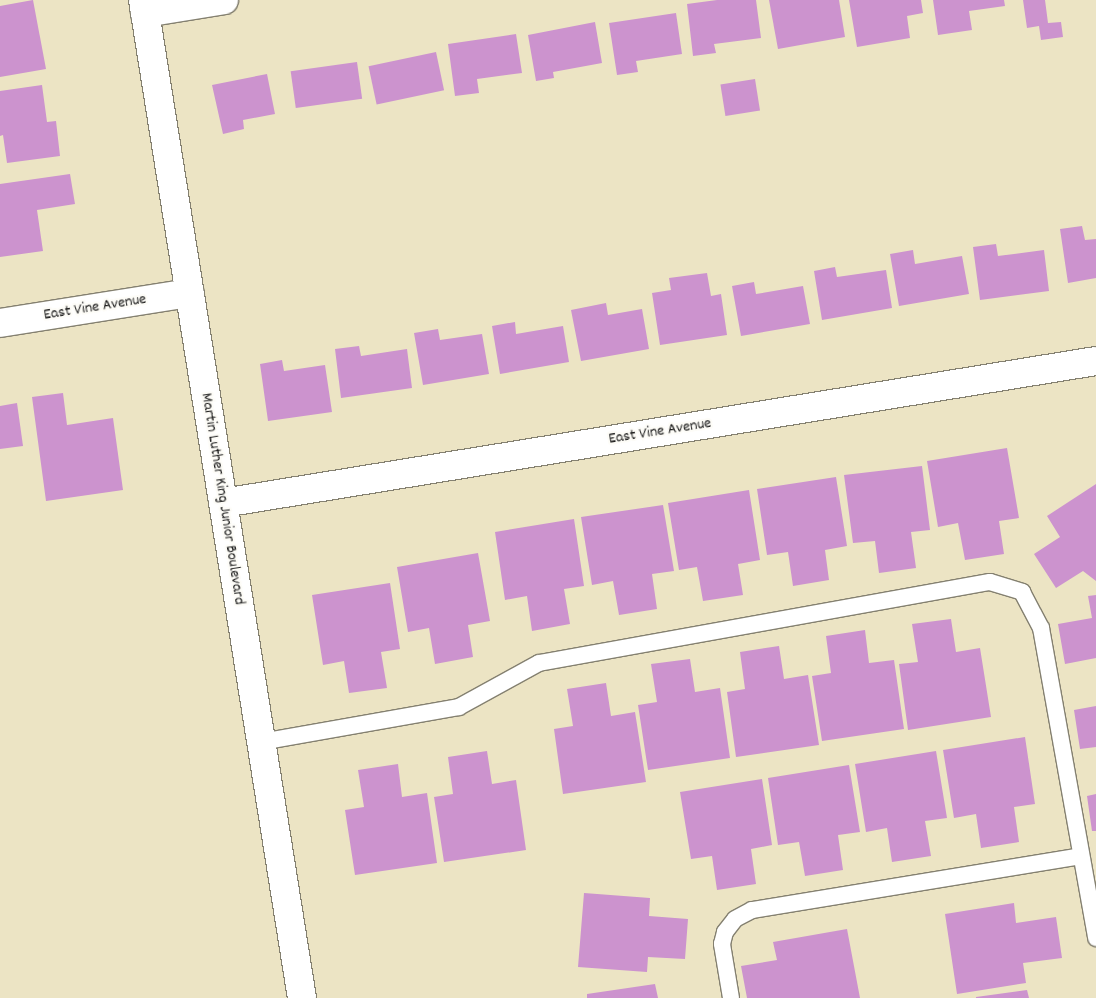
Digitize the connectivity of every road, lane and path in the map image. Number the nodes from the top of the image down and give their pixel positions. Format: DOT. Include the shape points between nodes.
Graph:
graph roads {
  1 [pos="224,0"];
  2 [pos="144,6"];
  3 [pos="190,293"];
  4 [pos="0,323"];
  5 [pos="1096,361"];
  6 [pos="223,503"];
  7 [pos="261,742"];
  8 [pos="1081,856"];
  9 [pos="1096,938"];
  10 [pos="302,998"];
  11 [pos="731,998"];
  1 -- 2 [label="street"];
  2 -- 3 [label="street, Martin Luther King Junior Boulevard"];
  3 -- 4 [label="street, East Vine Avenue"];
  3 -- 6 [label="street, Martin Luther King Junior Boulevard"];
  5 -- 6 [label="street, East Vine Avenue"];
  6 -- 7 [label="street, Martin Luther King Junior Boulevard"];
  7 -- 8 [label="lane" via="459,707 539,663 990,582 1022,592 1041,628"];
  7 -- 10 [label="street, Martin Luther King Junior Boulevard"];
  8 -- 9 [label="lane"];
  8 -- 11 [label="lane" via="752,910 735,919 725,932 722,944"];
}
